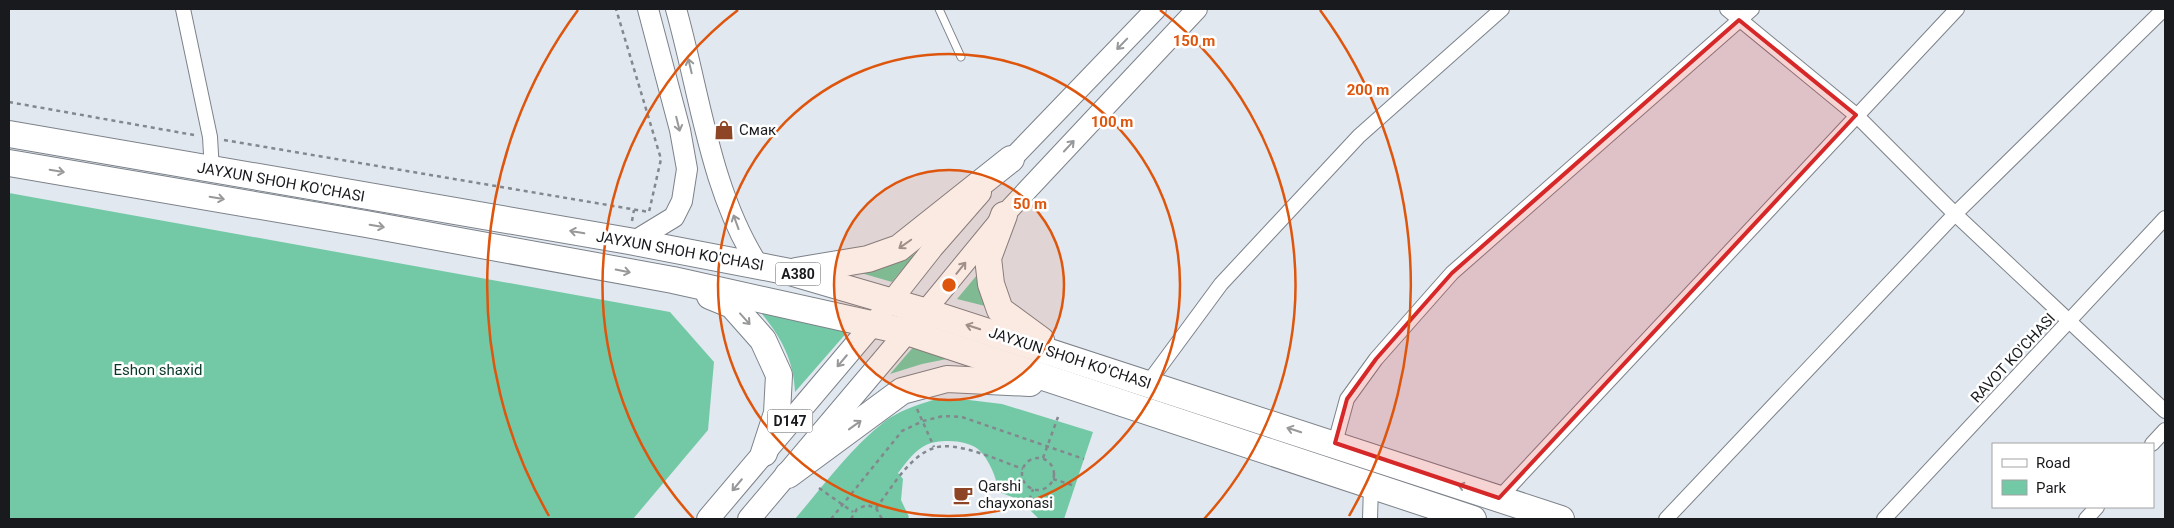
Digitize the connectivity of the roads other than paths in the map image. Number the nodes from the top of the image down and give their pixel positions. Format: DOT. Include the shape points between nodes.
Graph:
graph roads {
  1 [pos="183,9"];
  2 [pos="648,9"];
  3 [pos="676,9"];
  4 [pos="939,9"];
  5 [pos="1156,9"];
  6 [pos="1197,9"];
  7 [pos="1502,9"];
  8 [pos="1727,9"];
  9 [pos="1752,9"];
  10 [pos="1957,9"];
  11 [pos="2164,9"];
  12 [pos="1739,20"];
  13 [pos="961,57"];
  14 [pos="1856,115"];
  15 [pos="9,134"];
  16 [pos="1011,159"];
  17 [pos="9,163"];
  18 [pos="212,170"];
  19 [pos="1955,214"];
  20 [pos="1004,215"];
  21 [pos="2165,218"];
  22 [pos="632,232"];
  23 [pos="758,265"];
  24 [pos="790,272"];
  25 [pos="673,280"];
  26 [pos="890,302"];
  27 [pos="927,312"];
  28 [pos="2068,322"];
  29 [pos="873,324"];
  30 [pos="907,332"];
  31 [pos="1074,360"];
  32 [pos="1148,383"];
  33 [pos="1064,385"];
  34 [pos="2165,411"];
  35 [pos="2165,430"];
  36 [pos="2153,443"];
  37 [pos="1335,444"];
  38 [pos="764,453"];
  39 [pos="788,475"];
  40 [pos="1371,486"];
  41 [pos="1499,498"];
  42 [pos="2096,508"];
  43 [pos="708,519"];
  44 [pos="749,519"];
  45 [pos="1370,519"];
  46 [pos="1473,519"];
  47 [pos="1561,519"];
  48 [pos="1666,519"];
  49 [pos="1884,519"];
  50 [pos="2086,519"];
  1 -- 18 [label="street" via="210,138"];
  2 -- 22 [label="main road, one-way" via="687,169 682,201 674,217"];
  23 -- 3 [label="main road, one-way" via="742,240 722,183"];
  4 -- 13 [label="lane"];
  5 -- 16 [label="main road, one-way"];
  20 -- 6 [label="main road, one-way"];
  7 -- 32 [label="street" via="1359,136 1221,284"];
  8 -- 12 [label="street"];
  9 -- 12 [label="street"];
  10 -- 14 [label="street"];
  11 -- 19 [label="street"];
  12 -- 14 [label="street"];
  12 -- 37 [label="street" via="1452,274 1376,359 1347,399"];
  14 -- 19 [label="street"];
  14 -- 41 [label="street"];
  15 -- 18 [label="highway, JAYXUN SHOH KO'CHASI / A380"];
  16 -- 24 [label="highway, one-way" via="899,248 868,259"];
  16 -- 26 [label="main road"];
  17 -- 25 [label="highway, JAYXUN SHOH KO'CHASI / A380, one-way"];
  22 -- 18 [label="highway, JAYXUN SHOH KO'CHASI / A380, one-way"];
  19 -- 28 [label="street"];
  19 -- 48 [label="street"];
  27 -- 20 [label="main road, one-way"];
  20 -- 31 [label="highway" via="988,258 991,284 1000,310 1026,332"];
  21 -- 28 [label="street, RAVOT KO'CHASI"];
  22 -- 23 [label="highway, JAYXUN SHOH KO'CHASI / A380"];
  23 -- 24 [label="highway, JAYXUN SHOH KO'CHASI / A380"];
  24 -- 26 [label="highway, JAYXUN SHOH KO'CHASI / A380"];
  25 -- 29 [label="highway, JAYXUN SHOH KO'CHASI / A380"];
  25 -- 38 [label="highway, one-way" via="732,304 763,340 779,375 777,413"];
  26 -- 27 [label="highway, JAYXUN SHOH KO'CHASI / A380"];
  26 -- 29 [label="main road"];
  27 -- 30 [label="main road"];
  31 -- 27 [label="highway, JAYXUN SHOH KO'CHASI / A380, one-way"];
  28 -- 34 [label="street"];
  28 -- 49 [label="street, RAVOT KO'CHASI"];
  29 -- 30 [label="highway, JAYXUN SHOH KO'CHASI / A380"];
  29 -- 38 [label="main road, D147, one-way"];
  30 -- 33 [label="highway, JAYXUN SHOH KO'CHASI / A380"];
  30 -- 39 [label="main road, D147"];
  31 -- 32 [label="highway, JAYXUN SHOH KO'CHASI / A380"];
  37 -- 32 [label="highway, JAYXUN SHOH KO'CHASI / A380, one-way"];
  39 -- 33 [label="highway, one-way" via="902,390 947,379"];
  33 -- 40 [label="highway, JAYXUN SHOH KO'CHASI / A380"];
  35 -- 36 [label="street"];
  41 -- 37 [label="highway, JAYXUN SHOH KO'CHASI / A380, one-way"];
  38 -- 43 [label="main road, D147, one-way"];
  39 -- 44 [label="main road, D147"];
  40 -- 45 [label="street"];
  40 -- 46 [label="highway, JAYXUN SHOH KO'CHASI / A380"];
  41 -- 47 [label="highway, JAYXUN SHOH KO'CHASI / A380"];
  42 -- 50 [label="street"];
}
